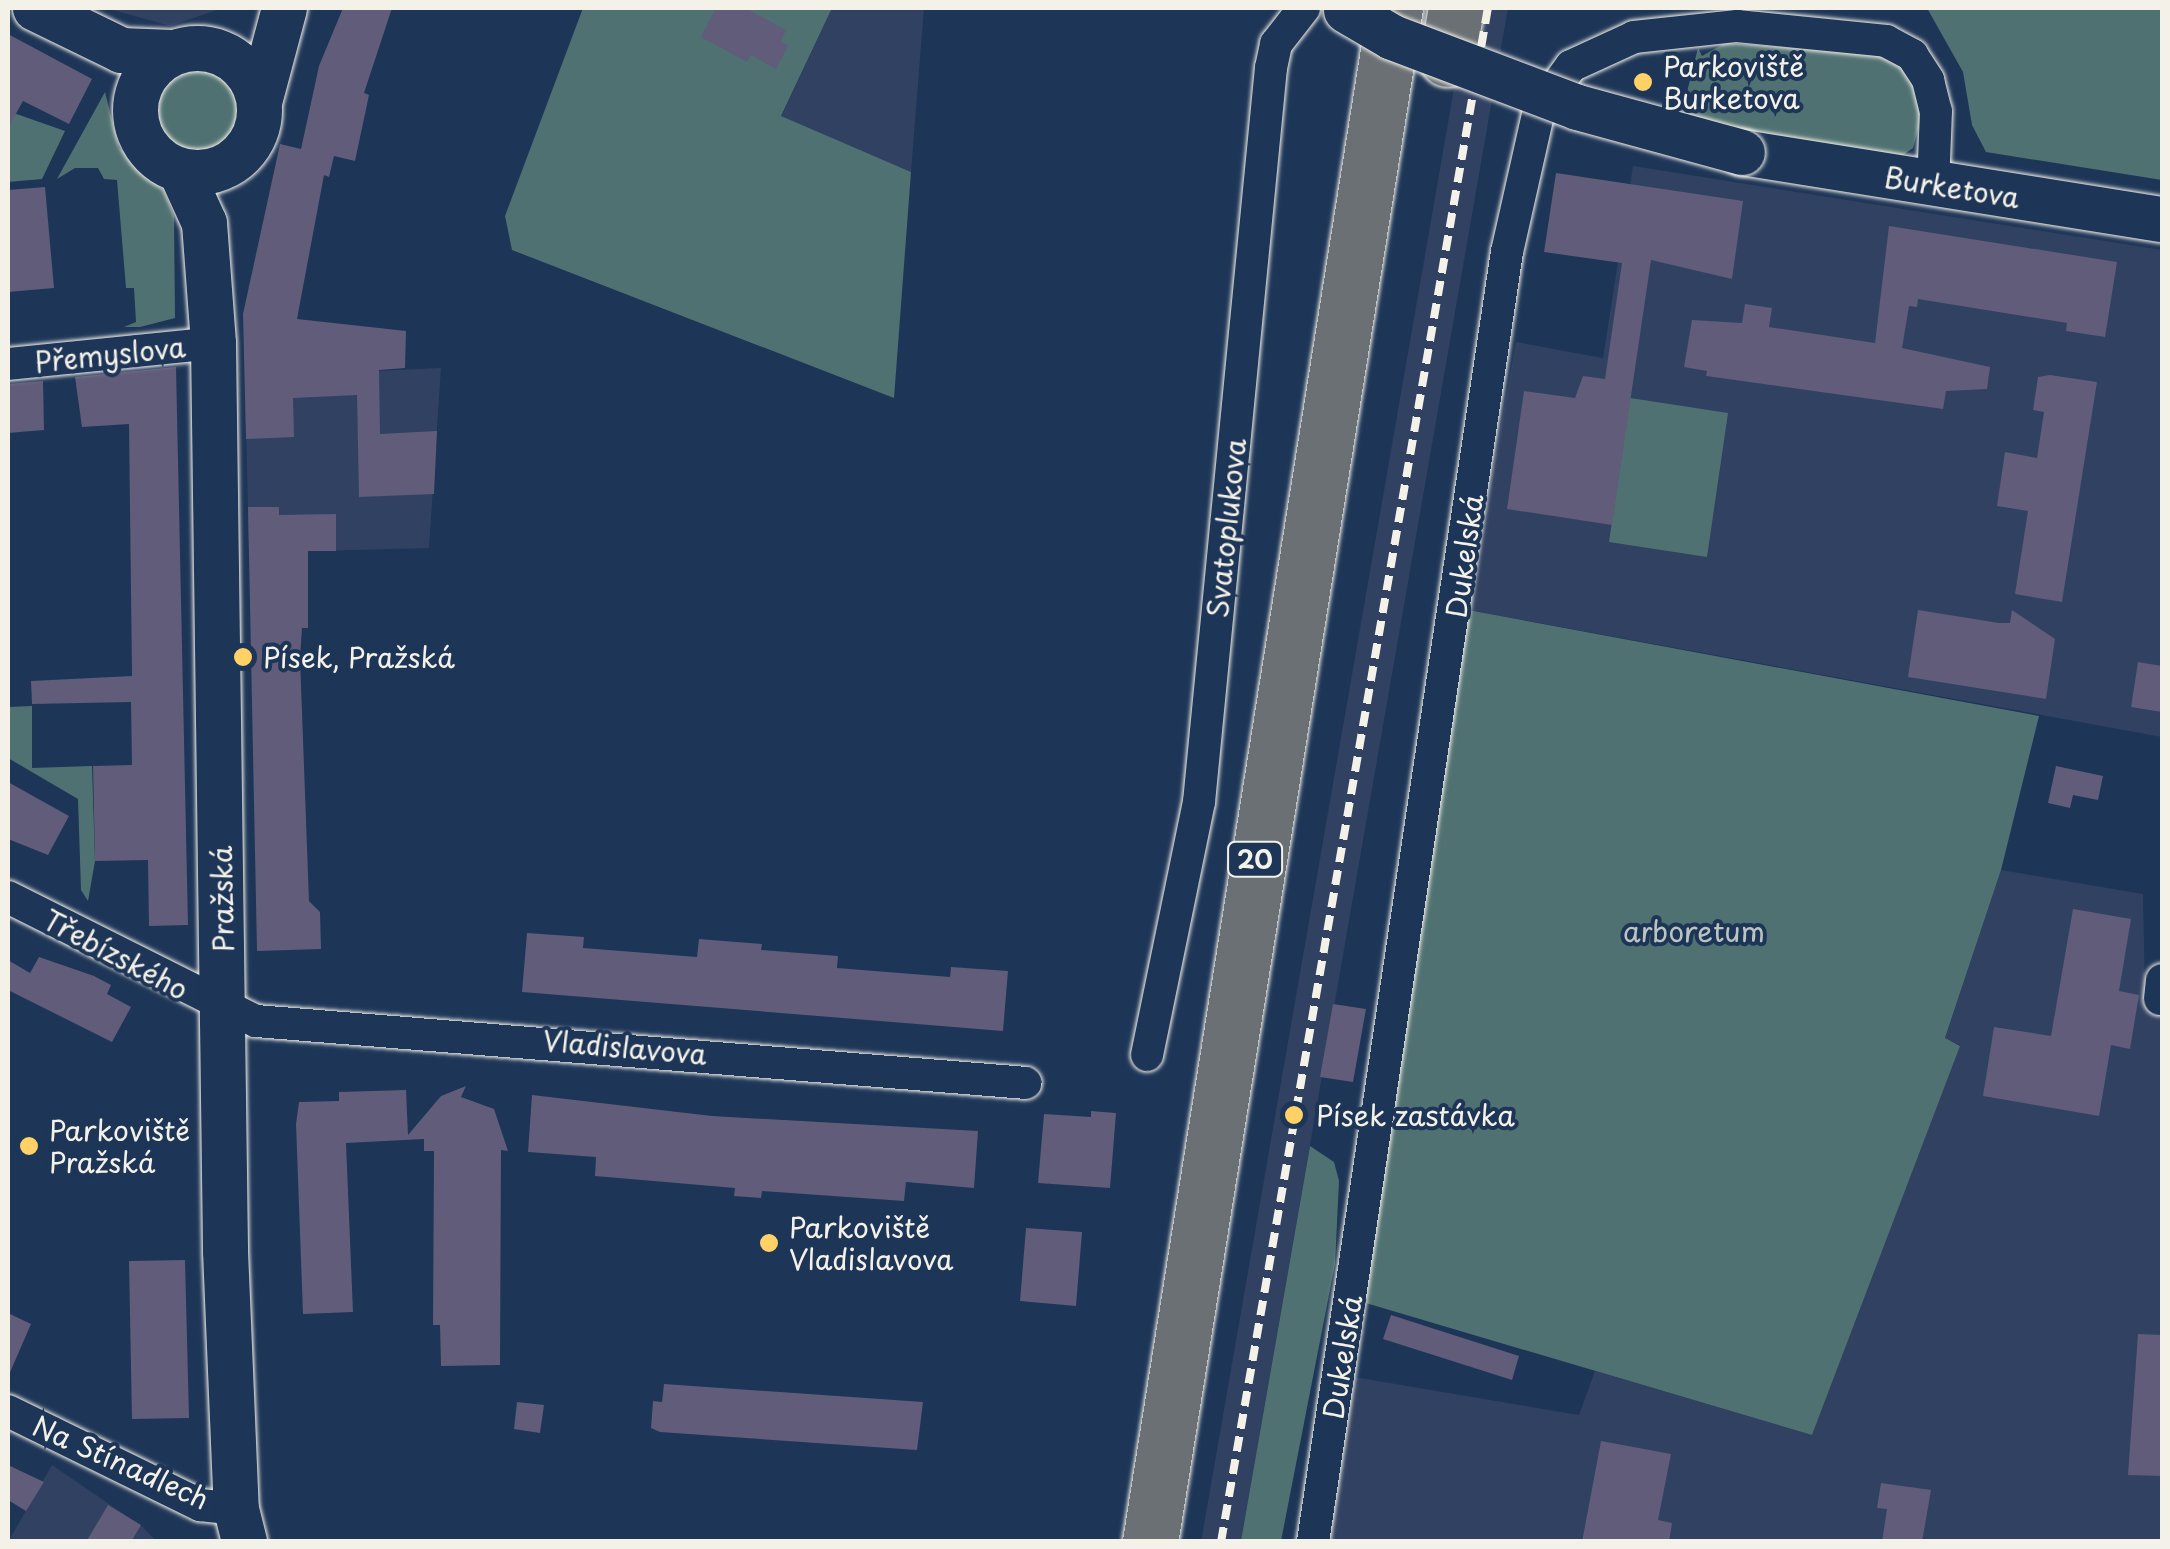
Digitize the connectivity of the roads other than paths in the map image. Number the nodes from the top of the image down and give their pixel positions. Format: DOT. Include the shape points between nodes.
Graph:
graph roads {
  1 [pos="34,8"];
  2 [pos="274,8"];
  3 [pos="284,8"];
  4 [pos="1347,8"];
  5 [pos="1418,8"];
  6 [pos="1451,33"];
  7 [pos="99,42"];
  8 [pos="190,50"];
  9 [pos="136,94"];
  10 [pos="259,102"];
  11 [pos="236,158"];
  12 [pos="180,170"];
  13 [pos="1933,185"];
  14 [pos="2162,218"];
  15 [pos="208,255"];
  16 [pos="213,344"];
  17 [pos="8,364"];
  18 [pos="8,897"];
  19 [pos="225,1010"];
  20 [pos="1148,1055"];
  21 [pos="1026,1082"];
  22 [pos="8,1411"];
  23 [pos="240,1525"];
  24 [pos="1150,1542"];
  25 [pos="1180,1542"];
  26 [pos="1313,1542"];
  1 -- 7 [label="main road"];
  2 -- 8 [label="main road" via="250,32"];
  3 -- 10 [label="main road"];
  4 -- 6 [label="main road, Burketova, bridge"];
  4 -- 20 [label="street, Svatoplukova" via="1276,44 1271,68 1198,802"];
  4 -- 24 [label="highway, 20"];
  5 -- 25 [label="highway, 20"];
  6 -- 13 [label="main road, Burketova, bridge" via="1576,107 1742,152"];
  7 -- 8 [label="main road" via="142,54"];
  7 -- 9 [label="main road" via="118,58"];
  8 -- 9 [label="main road" via="143,77"];
  8 -- 10 [label="main road" via="244,68"];
  9 -- 12 [label="main road" via="134,114 148,149"];
  10 -- 11 [label="main road" via="258,123"];
  11 -- 12 [label="main road" via="218,168"];
  11 -- 15 [label="main road, Pražská"];
  12 -- 15 [label="main road, Pražská" via="197,196"];
  13 -- 14 [label="main road, Burketova"];
  13 -- 26 [label="street, Dukelská" via="1936,111 1928,80 1912,56 1886,41 1737,26 1634,37 1572,66 1539,110 1508,252"];
  15 -- 16 [label="main road, Pražská"];
  16 -- 17 [label="street, Přemyslova"];
  16 -- 19 [label="main road, Pražská"];
  18 -- 19 [label="street, Třebízského"];
  19 -- 21 [label="street, Vladislavova" via="256,1021"];
  19 -- 23 [label="main road, Pražská"];
  22 -- 23 [label="street, Na Stínadlech"];
}
